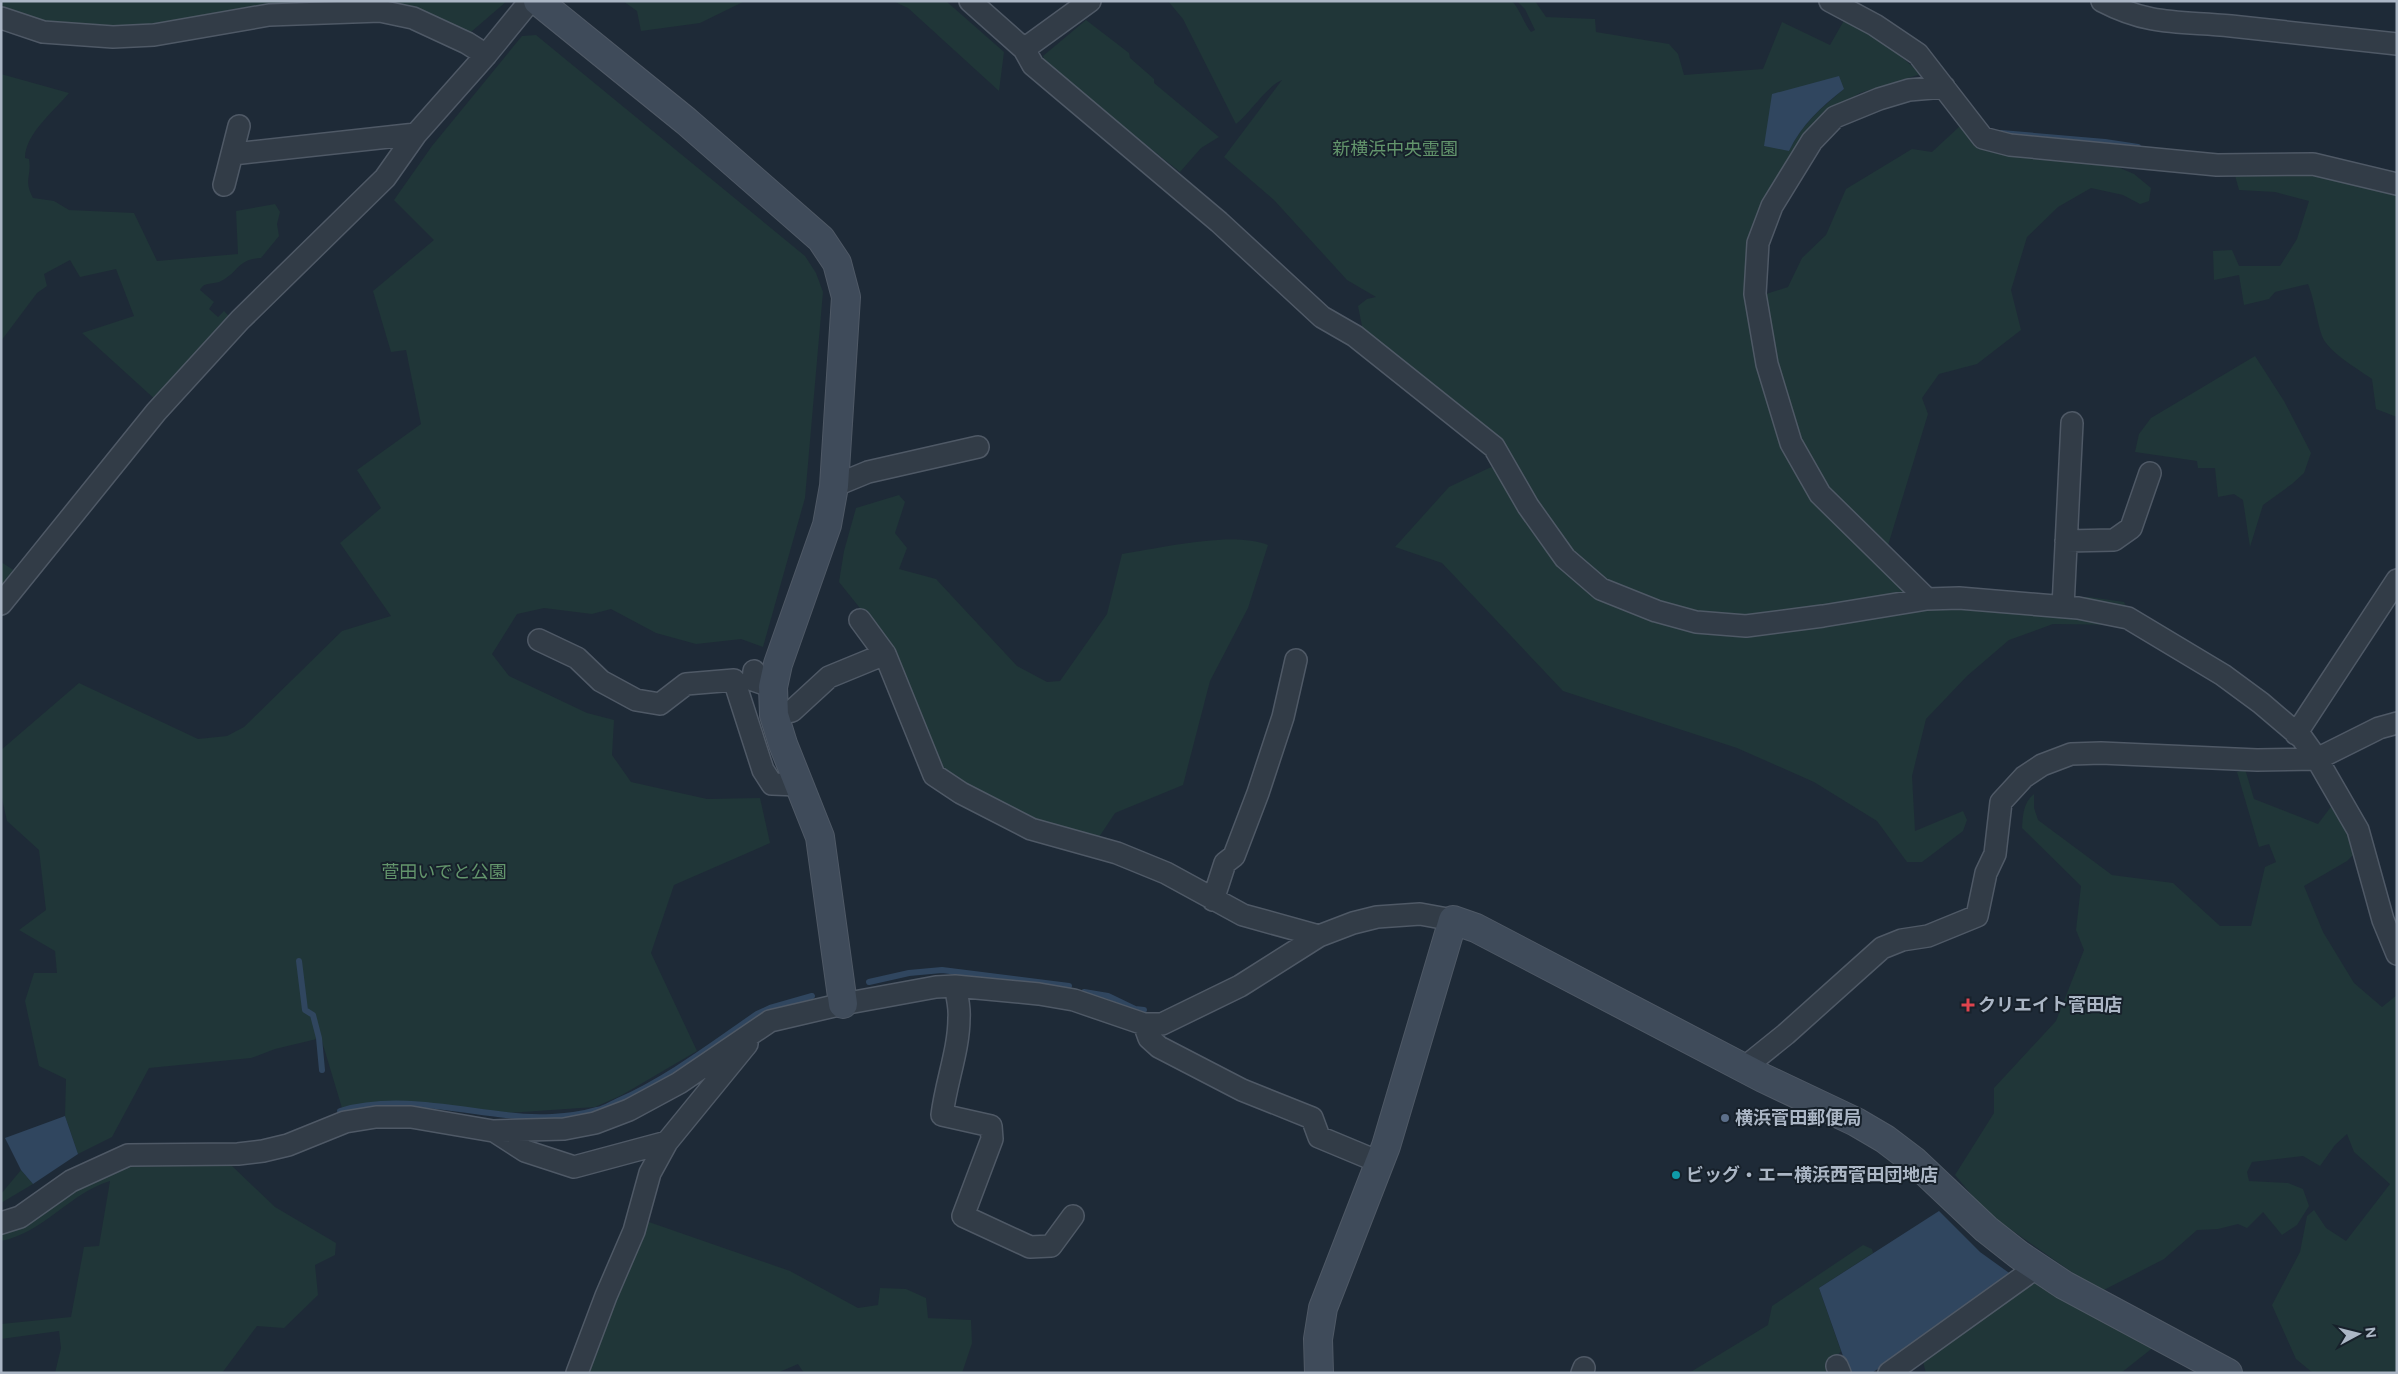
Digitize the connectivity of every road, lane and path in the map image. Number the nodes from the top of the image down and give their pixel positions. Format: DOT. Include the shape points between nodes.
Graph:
graph roads {
  1 [pos="530,1"];
  2 [pos="538,1"];
  3 [pos="970,1"];
  4 [pos="1090,1"];
  5 [pos="1830,1"];
  6 [pos="2102,1"];
  7 [pos="1062,9"];
  8 [pos="1,18"];
  9 [pos="2397,44"];
  10 [pos="1024,50"];
  11 [pos="486,55"];
  12 [pos="1944,87"];
  13 [pos="240,126"];
  14 [pos="416,134"];
  15 [pos="233,154"];
  16 [pos="2397,184"];
  17 [pos="224,185"];
  18 [pos="2072,423"];
  19 [pos="978,447"];
  20 [pos="2150,473"];
  21 [pos="834,486"];
  22 [pos="2066,541"];
  23 [pos="2397,580"];
  24 [pos="1927,599"];
  25 [pos="1,604"];
  26 [pos="2063,607"];
  27 [pos="860,620"];
  28 [pos="539,640"];
  29 [pos="885,654"];
  30 [pos="1296,660"];
  31 [pos="774,715"];
  32 [pos="2397,723"];
  33 [pos="2296,734"];
  34 [pos="2317,759"];
  35 [pos="799,785"];
  36 [pos="1213,900"];
  37 [pos="1453,920"];
  38 [pos="1319,936"];
  39 [pos="2397,954"];
  40 [pos="955,986"];
  41 [pos="843,1004"];
  42 [pos="1144,1024"];
  43 [pos="754,1031"];
  44 [pos="1745,1067"];
  45 [pos="493,1131"];
  46 [pos="667,1142"];
  47 [pos="1380,1162"];
  48 [pos="1073,1216"];
  49 [pos="1,1223"];
  50 [pos="2037,1267"];
  51 [pos="577,1373"];
  52 [pos="1320,1373"];
  53 [pos="1889,1373"];
  54 [pos="2228,1373"];
  1 -- 11 [label="street"];
  2 -- 21 [label="street" via="686,121 784,206 821,239 838,263 846,297"];
  3 -- 10 [label="street"];
  4 -- 7 [label="street"];
  5 -- 12 [label="street" via="1875,25 1918,54"];
  6 -- 9 [label="street" via="2126,14 2162,22"];
  7 -- 10 [label="street"];
  8 -- 11 [label="street" via="43,32 113,37 154,35 269,16 380,11 413,18"];
  10 -- 24 [label="street" via="1033,65 1218,222 1322,317 1355,336 1494,447 1528,506 1564,558 1602,589 1656,611 1696,622 1746,626"];
  11 -- 14 [label="street"];
  12 -- 16 [label="street" via="1983,138 2010,145 2217,164 2313,164"];
  12 -- 24 [label="street" via="1909,90 1879,99 1835,118 1812,141 1772,206 1758,243 1755,294 1767,364 1788,434 1815,486 1832,507"];
  13 -- 15 [label="street"];
  14 -- 15 [label="street"];
  14 -- 25 [label="street" via="385,178 240,320 156,412"];
  15 -- 17 [label="street"];
  18 -- 22 [label="street"];
  19 -- 21 [label="street" via="868,472"];
  20 -- 22 [label="street" via="2131,528 2114,540"];
  21 -- 31 [label="street" via="827,525 778,664 763,679"];
  22 -- 26 [label="street"];
  23 -- 33 [label="street"];
  24 -- 26 [label="street" via="1959,598"];
  26 -- 33 [label="street" via="2128,618 2223,675"];
  27 -- 29 [label="street"];
  28 -- 35 [label="street" via="577,658 601,681 636,700 660,704 686,684 734,680 763,770 772,784"];
  29 -- 31 [label="street" via="829,677 792,712"];
  29 -- 36 [label="street" via="934,775 1031,829 1117,853 1166,873"];
  30 -- 36 [label="street" via="1284,717 1258,793 1234,856 1225,863"];
  31 -- 35 [label="street"];
  32 -- 34 [label="street" via="2379,728"];
  33 -- 34 [label="street"];
  34 -- 39 [label="street" via="2358,830 2383,920"];
  34 -- 44 [label="street" via="2257,760 2100,753 2071,754 2042,765 2024,777 2001,802 1995,854 1986,873 1977,916 1928,936 1902,940 1882,948"];
  35 -- 41 [label="street" via="820,837"];
  36 -- 38 [label="street" via="1243,915"];
  37 -- 38 [label="street" via="1420,914 1377,917"];
  37 -- 44 [label="street" via="1476,928"];
  37 -- 47 [label="street"];
  38 -- 42 [label="street" via="1240,986 1162,1024"];
  40 -- 41 [label="street"];
  40 -- 42 [label="street" via="1074,1000"];
  40 -- 48 [label="street" via="960,1016 958,1040 942,1115 991,1126 992,1140 963,1216 1030,1247 1051,1246"];
  41 -- 43 [label="street" via="770,1021"];
  42 -- 47 [label="street" via="1149,1038 1159,1047 1242,1090 1312,1118 1319,1137"];
  43 -- 45 [label="street" via="679,1083 629,1110 595,1123 564,1129"];
  43 -- 46 [label="street" via="745,1047"];
  44 -- 50 [label="street" via="1885,1139 1942,1186 1986,1229"];
  45 -- 46 [label="street" via="526,1151 574,1167"];
  45 -- 49 [label="street" via="411,1117 376,1117 344,1122 288,1145 263,1151 128,1154 71,1181 20,1217"];
  46 -- 51 [label="street" via="650,1173 634,1231"];
  47 -- 52 [label="street" via="1323,1308 1318,1339"];
  50 -- 53 [label="street"];
  50 -- 54 [label="street" via="2064,1285"];
}
